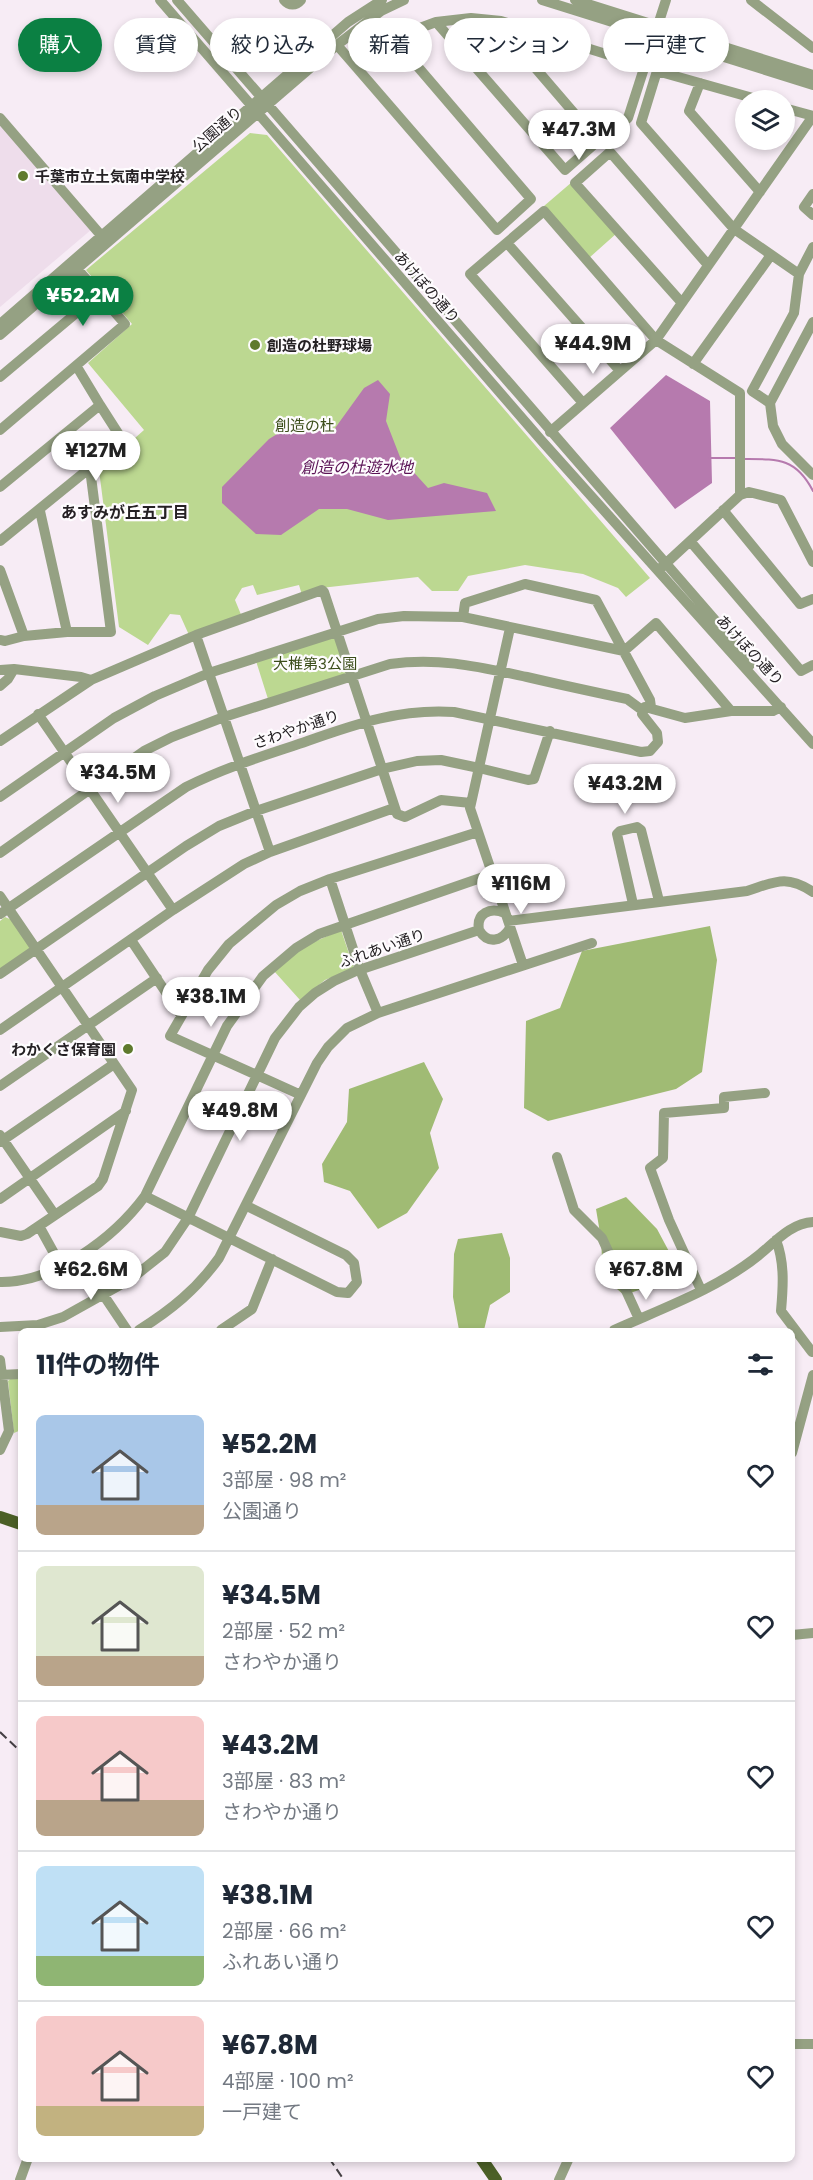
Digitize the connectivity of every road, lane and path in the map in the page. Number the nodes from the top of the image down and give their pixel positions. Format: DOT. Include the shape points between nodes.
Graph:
graph roads {
  1 [pos="160,0"];
  2 [pos="177,0"];
  3 [pos="284,0"];
  4 [pos="301,0"];
  5 [pos="382,0"];
  6 [pos="404,0"];
  7 [pos="542,0"];
  8 [pos="575,0"];
  9 [pos="666,0"];
  10 [pos="751,0"];
  11 [pos="610,18"];
  12 [pos="624,18"];
  13 [pos="660,18"];
  14 [pos="444,21"];
  15 [pos="436,22"];
  16 [pos="432,24"];
  17 [pos="337,45"];
  18 [pos="813,48"];
  19 [pos="729,51"];
  20 [pos="729,56"];
  21 [pos="348,58"];
  22 [pos="360,72"];
  23 [pos="422,72"];
  24 [pos="539,72"];
  25 [pos="642,72"];
  26 [pos="813,75"];
  27 [pos="700,83"];
  28 [pos="813,85"];
  29 [pos="735,93"];
  30 [pos="265,101"];
  31 [pos="255,110"];
  32 [pos="795,111"];
  33 [pos="813,116"];
  34 [pos="0,118"];
  35 [pos="598,141"];
  36 [pos="760,192"];
  37 [pos="813,194"];
  38 [pos="813,215"];
  39 [pos="734,229"];
  40 [pos="104,240"];
  41 [pos="507,243"];
  42 [pos="813,247"];
  43 [pos="771,255"];
  44 [pos="708,265"];
  45 [pos="75,266"];
  46 [pos="799,274"];
  47 [pos="99,294"];
  48 [pos="682,303"];
  49 [pos="813,322"];
  50 [pos="0,324"];
  51 [pos="0,335"];
  52 [pos="656,340"];
  53 [pos="693,364"];
  54 [pos="77,367"];
  55 [pos="620,370"];
  56 [pos="0,377"];
  57 [pos="583,403"];
  58 [pos="770,403"];
  59 [pos="99,405"];
  60 [pos="0,429"];
  61 [pos="550,432"];
  62 [pos="90,469"];
  63 [pos="813,475"];
  64 [pos="0,487"];
  65 [pos="740,495"];
  66 [pos="723,510"];
  67 [pos="40,511"];
  68 [pos="0,541"];
  69 [pos="690,541"];
  70 [pos="813,562"];
  71 [pos="661,567"];
  72 [pos="0,570"];
  73 [pos="813,599"];
  74 [pos="463,617"];
  75 [pos="510,628"];
  76 [pos="67,632"];
  77 [pos="337,632"];
  78 [pos="196,635"];
  79 [pos="24,636"];
  80 [pos="0,640"];
  81 [pos="624,651"];
  82 [pos="813,665"];
  83 [pos="14,669"];
  84 [pos="0,670"];
  85 [pos="501,671"];
  86 [pos="209,674"];
  87 [pos="351,675"];
  88 [pos="91,680"];
  89 [pos="0,686"];
  90 [pos="780,706"];
  91 [pos="647,709"];
  92 [pos="731,711"];
  93 [pos="38,714"];
  94 [pos="224,717"];
  95 [pos="491,720"];
  96 [pos="368,721"];
  97 [pos="550,731"];
  98 [pos="0,741"];
  99 [pos="813,744"];
  100 [pos="64,752"];
  101 [pos="240,764"];
  102 [pos="480,768"];
  103 [pos="382,769"];
  104 [pos="90,790"];
  105 [pos="0,796"];
  106 [pos="471,803"];
  107 [pos="394,808"];
  108 [pos="256,812"];
  109 [pos="120,832"];
  110 [pos="478,832"];
  111 [pos="0,852"];
  112 [pos="270,852"];
  113 [pos="147,872"];
  114 [pos="492,874"];
  115 [pos="330,879"];
  116 [pos="813,892"];
  117 [pos="0,896"];
  118 [pos="658,901"];
  119 [pos="633,904"];
  120 [pos="173,910"];
  121 [pos="4,911"];
  122 [pos="508,921"];
  123 [pos="345,923"];
  124 [pos="479,930"];
  125 [pos="131,940"];
  126 [pos="592,943"];
  127 [pos="36,949"];
  128 [pos="523,965"];
  129 [pos="360,970"];
  130 [pos="0,974"];
  131 [pos="157,978"];
  132 [pos="62,987"];
  133 [pos="378,1013"];
  134 [pos="181,1015"];
  135 [pos="88,1026"];
  136 [pos="0,1030"];
  137 [pos="214,1055"];
  138 [pos="114,1064"];
  139 [pos="257,1075"];
  140 [pos="0,1086"];
  141 [pos="765,1093"];
  142 [pos="301,1095"];
  143 [pos="126,1110"];
  144 [pos="1,1139"];
  145 [pos="557,1157"];
  146 [pos="30,1178"];
  147 [pos="145,1196"];
  148 [pos="0,1198"];
  149 [pos="247,1206"];
  150 [pos="56,1215"];
  151 [pos="188,1218"];
  152 [pos="813,1222"];
  153 [pos="39,1226"];
  154 [pos="0,1233"];
  155 [pos="230,1239"];
  156 [pos="776,1240"];
  157 [pos="78,1257"];
  158 [pos="272,1259"];
  159 [pos="61,1266"];
  160 [pos="0,1282"];
  161 [pos="701,1290"];
  162 [pos="104,1295"];
  163 [pos="633,1324"];
  164 [pos="0,1327"];
  165 [pos="126,1328"];
  166 [pos="142,1328"];
  167 [pos="224,1328"];
  168 [pos="794,1328"];
  169 [pos="795,1329"];
  170 [pos="813,1352"];
  171 [pos="0,1360"];
  172 [pos="18,1374"];
  173 [pos="1,1375"];
  174 [pos="813,1375"];
  175 [pos="4,1422"];
  176 [pos="795,1442"];
  177 [pos="0,1450"];
  178 [pos="0,1517"];
  179 [pos="18,1523"];
  180 [pos="813,1634"];
  181 [pos="795,1635"];
  182 [pos="795,2044"];
  183 [pos="813,2044"];
  184 [pos="27,2162"];
  185 [pos="484,2162"];
  186 [pos="567,2162"];
  187 [pos="20,2180"];
  188 [pos="496,2180"];
  189 [pos="559,2180"];
  1 -- 31 [label="street, あけぼの通り"];
  2 -- 30 [label="street, あけぼの通り"];
  3 -- 4 [label="street" via="295,5"];
  5 -- 30 [label="street, 公園通り" via="348,22"];
  6 -- 17 [label="street, 公園通り" via="381,11"];
  7 -- 11 [label="street"];
  8 -- 12 [label="street"];
  9 -- 13 [label="street"];
  10 -- 18 [label="street"];
  14 -- 15 [label="street"];
  15 -- 16 [label="street"];
  15 -- 35 [label="street" via="565,170"];
  17 -- 21 [label="street"];
  17 -- 30 [label="street, 公園通り"];
  19 -- 26 [label="street"];
  20 -- 28 [label="street"];
  22 -- 23 [label="street" via="497,230 531,199"];
  24 -- 35 [label="street"];
  25 -- 35 [label="street" via="628,118"];
  27 -- 29 [label="street"];
  27 -- 36 [label="street" via="689,111"];
  27 -- 39 [label="street" via="657,71 640,123"];
  30 -- 31 [label="street, 公園通り"];
  30 -- 61 [label="street, あけぼの通り"];
  31 -- 40 [label="street, 公園通り"];
  31 -- 71 [label="street, あけぼの通り" via="433,316"];
  32 -- 33 [label="street"];
  33 -- 36 [label="street"];
  34 -- 40 [label="street"];
  36 -- 39 [label="street"];
  37 -- 38 [label="street" via="804,207"];
  39 -- 43 [label="street"];
  39 -- 44 [label="street"];
  40 -- 45 [label="street, 公園通り"];
  41 -- 52 [label="street" via="544,211"];
  41 -- 55 [label="street"];
  41 -- 57 [label="street" via="470,274"];
  42 -- 46 [label="street"];
  43 -- 46 [label="street"];
  43 -- 53 [label="street"];
  44 -- 48 [label="street"];
  44 -- 48 [label="street" via="609,152 574,183"];
  45 -- 47 [label="street"];
  45 -- 50 [label="street, 公園通り"];
  45 -- 51 [label="street, 公園通り"];
  46 -- 58 [label="street" via="794,313 752,391"];
  47 -- 54 [label="street" via="125,324"];
  47 -- 56 [label="street"];
  48 -- 52 [label="street"];
  49 -- 58 [label="street"];
  52 -- 53 [label="street"];
  52 -- 55 [label="street"];
  53 -- 65 [label="street" via="740,393"];
  54 -- 59 [label="street"];
  54 -- 60 [label="street"];
  55 -- 57 [label="street"];
  57 -- 61 [label="street"];
  58 -- 63 [label="street" via="773,426 782,444"];
  59 -- 62 [label="street" via="123,441"];
  59 -- 64 [label="street"];
  61 -- 71 [label="street, あけぼの通り"];
  62 -- 67 [label="street"];
  62 -- 76 [label="street" via="111,632"];
  65 -- 66 [label="street"];
  65 -- 70 [label="street" via="749,492 781,500"];
  66 -- 69 [label="street"];
  66 -- 73 [label="street" via="800,604"];
  67 -- 68 [label="street"];
  67 -- 76 [label="street"];
  69 -- 71 [label="street"];
  69 -- 82 [label="street" via="801,671"];
  71 -- 90 [label="street, あけぼの通り" via="728,635"];
  72 -- 79 [label="street"];
  74 -- 75 [label="street"];
  74 -- 77 [label="street" via="404,616"];
  74 -- 81 [label="street" via="465,603 525,584 596,600"];
  75 -- 81 [label="street"];
  75 -- 85 [label="street"];
  76 -- 79 [label="street"];
  77 -- 78 [label="street" via="322,591"];
  77 -- 86 [label="street"];
  77 -- 87 [label="street"];
  78 -- 86 [label="street"];
  78 -- 88 [label="street"];
  79 -- 80 [label="street"];
  81 -- 91 [label="street" via="650,700"];
  81 -- 92 [label="street" via="656,623"];
  83 -- 84 [label="street"];
  83 -- 88 [label="street"];
  83 -- 89 [label="street"];
  85 -- 87 [label="street" via="417,660"];
  85 -- 91 [label="street" via="627,699"];
  85 -- 95 [label="street"];
  86 -- 94 [label="street"];
  86 -- 100 [label="street" via="155,696"];
  87 -- 94 [label="street"];
  87 -- 96 [label="street"];
  88 -- 93 [label="street"];
  90 -- 92 [label="street" via="773,711"];
  90 -- 99 [label="street, あけぼの通り"];
  91 -- 92 [label="street" via="686,718"];
  91 -- 97 [label="street, さわやか通り" via="642,714 657,733 658,742 650,750 641,752"];
  93 -- 98 [label="street"];
  93 -- 100 [label="street"];
  94 -- 101 [label="street"];
  94 -- 104 [label="street" via="144,752"];
  95 -- 96 [label="street, さわやか通り" via="428,711"];
  95 -- 97 [label="street, さわやか通り"];
  95 -- 102 [label="street"];
  96 -- 101 [label="street, さわやか通り"];
  96 -- 103 [label="street"];
  97 -- 102 [label="street" via="534,779"];
  100 -- 104 [label="street"];
  100 -- 105 [label="street"];
  101 -- 108 [label="street"];
  101 -- 109 [label="street, さわやか通り" via="186,788"];
  102 -- 103 [label="street" via="441,760"];
  102 -- 106 [label="street"];
  103 -- 107 [label="street"];
  103 -- 108 [label="street"];
  104 -- 109 [label="street"];
  104 -- 111 [label="street"];
  106 -- 107 [label="street" via="441,800 405,817"];
  106 -- 110 [label="street"];
  107 -- 112 [label="street"];
  108 -- 112 [label="street"];
  108 -- 113 [label="street" via="219,826"];
  109 -- 113 [label="street"];
  109 -- 121 [label="street, さわやか通り"];
  110 -- 114 [label="street"];
  110 -- 115 [label="street"];
  112 -- 120 [label="street"];
  113 -- 120 [label="street"];
  113 -- 127 [label="street"];
  114 -- 122 [label="street"];
  114 -- 123 [label="street"];
  115 -- 123 [label="street"];
  115 -- 134 [label="street" via="276,905 229,944"];
  116 -- 118 [label="street" via="802,884 781,880 747,891"];
  117 -- 121 [label="street"];
  118 -- 119 [label="street"];
  118 -- 119 [label="street" via="641,830 637,827 618,834"];
  119 -- 122 [label="street"];
  120 -- 125 [label="street"];
  121 -- 127 [label="street"];
  122 -- 124 [label="street" via="502,938 495,941"];
  122 -- 124 [label="street" via="498,910 485,912"];
  122 -- 128 [label="street"];
  123 -- 129 [label="street"];
  123 -- 137 [label="street" via="303,943 263,976 227,1026"];
  124 -- 129 [label="street, ふれあい通り"];
  125 -- 131 [label="street"];
  125 -- 132 [label="street"];
  126 -- 128 [label="street"];
  127 -- 130 [label="street"];
  127 -- 132 [label="street"];
  128 -- 133 [label="street"];
  129 -- 133 [label="street"];
  129 -- 139 [label="street, ふれあい通り" via="334,981 299,1007 276,1038"];
  131 -- 134 [label="street"];
  131 -- 135 [label="street"];
  132 -- 135 [label="street"];
  132 -- 136 [label="street"];
  133 -- 142 [label="street" via="347,1028 328,1047"];
  134 -- 137 [label="street" via="170,1036"];
  135 -- 138 [label="street"];
  135 -- 140 [label="street"];
  137 -- 139 [label="street"];
  137 -- 147 [label="street"];
  138 -- 143 [label="street" via="132,1090"];
  138 -- 144 [label="street"];
  139 -- 142 [label="street"];
  139 -- 151 [label="street, ふれあい通り"];
  141 -- 161 [label="street" via="724,1097 724,1108 664,1113 663,1158 650,1168"];
  142 -- 149 [label="street"];
  143 -- 146 [label="street"];
  143 -- 150 [label="street" via="103,1179"];
  144 -- 146 [label="street"];
  145 -- 163 [label="street" via="574,1210 602,1238"];
  146 -- 148 [label="street"];
  146 -- 150 [label="street"];
  147 -- 151 [label="street"];
  147 -- 157 [label="street" via="118,1227"];
  149 -- 155 [label="street"];
  149 -- 158 [label="street" via="346,1255 354,1263 357,1282 348,1293 337,1292"];
  150 -- 153 [label="street"];
  151 -- 155 [label="street"];
  151 -- 162 [label="street, ふれあい通り" via="165,1252 147,1269"];
  152 -- 156 [label="street" via="801,1224"];
  153 -- 154 [label="street" via="21,1236"];
  153 -- 159 [label="street"];
  155 -- 158 [label="street"];
  155 -- 166 [label="street" via="199,1284"];
  156 -- 161 [label="street" via="736,1272"];
  156 -- 168 [label="street" via="782,1253 781,1311"];
  157 -- 159 [label="street"];
  157 -- 162 [label="street"];
  158 -- 167 [label="street" via="252,1309"];
  159 -- 160 [label="street" via="23,1281"];
  161 -- 163 [label="street"];
  162 -- 164 [label="street, ふれあい通り" via="63,1317 38,1325"];
  162 -- 165 [label="street"];
  169 -- 170 [label="street"];
  171 -- 173 [label="street"];
  172 -- 173 [label="street"];
  173 -- 175 [label="street"];
  174 -- 176 [label="street"];
  175 -- 177 [label="street" via="9,1431"];
  178 -- 179 [label="main road"];
  180 -- 181 [label="street"];
  182 -- 183 [label="street"];
  184 -- 187 [label="street"];
  185 -- 188 [label="main road"];
  186 -- 189 [label="street"];
}
